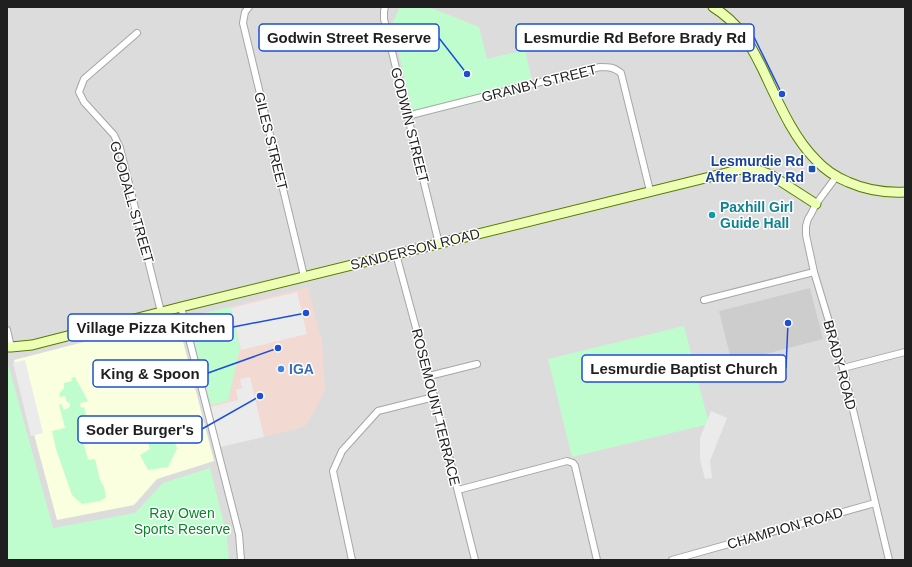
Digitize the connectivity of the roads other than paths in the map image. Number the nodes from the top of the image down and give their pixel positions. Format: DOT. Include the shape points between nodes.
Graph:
graph roads {
  1 [pos="249,7"];
  2 [pos="385,7"];
  3 [pos="713,7"];
  4 [pos="137,33"];
  5 [pos="407,116"];
  6 [pos="836,177"];
  7 [pos="650,191"];
  8 [pos="905,192"];
  9 [pos="816,204"];
  10 [pos="438,244"];
  11 [pos="396,254"];
  12 [pos="814,272"];
  13 [pos="304,276"];
  14 [pos="704,300"];
  15 [pos="181,306"];
  16 [pos="162,312"];
  17 [pos="7,330"];
  18 [pos="9,347"];
  19 [pos="905,352"];
  20 [pos="477,364"];
  21 [pos="843,368"];
  22 [pos="429,376"];
  23 [pos="434,398"];
  24 [pos="458,490"];
  25 [pos="875,503"];
  26 [pos="241,560"];
  27 [pos="352,560"];
  28 [pos="475,560"];
  29 [pos="597,560"];
  30 [pos="672,560"];
  31 [pos="889,560"];
  1 -- 13 [label="street, GILES STREET" via="243,23"];
  2 -- 5 [label="street, GODWIN STREET" via="384,19"];
  3 -- 6 [label="street" via="732,21 746,38 795,133 815,160"];
  4 -- 16 [label="street, GOODALL STREET" via="84,79 79,92 84,102 114,135 120,148"];
  5 -- 7 [label="street, GRANBY STREET" via="600,67 616,69 621,73"];
  5 -- 10 [label="street, GODWIN STREET"];
  6 -- 8 [label="street" via="870,190 886,193"];
  6 -- 9 [label="street, BRADY ROAD"];
  7 -- 9 [label="street, SANDERSON ROAD" via="750,167 771,175"];
  7 -- 10 [label="street, SANDERSON ROAD"];
  9 -- 12 [label="street, BRADY ROAD" via="806,226"];
  10 -- 11 [label="street, SANDERSON ROAD"];
  11 -- 13 [label="street, SANDERSON ROAD"];
  11 -- 22 [label="street, ROSEMOUNT TERRACE"];
  12 -- 14 [label="street"];
  12 -- 21 [label="street, BRADY ROAD"];
  13 -- 15 [label="street, SANDERSON ROAD"];
  15 -- 16 [label="street, SANDERSON ROAD"];
  15 -- 26 [label="street" via="239,534"];
  16 -- 18 [label="street, SANDERSON ROAD" via="32,345"];
  17 -- 18 [label="street"];
  19 -- 21 [label="street"];
  20 -- 22 [label="street"];
  21 -- 25 [label="street, BRADY ROAD"];
  22 -- 23 [label="street, ROSEMOUNT TERRACE"];
  23 -- 24 [label="street, ROSEMOUNT TERRACE"];
  23 -- 27 [label="street" via="378,411 342,451 333,471"];
  24 -- 28 [label="street, ROSEMOUNT TERRACE"];
  24 -- 29 [label="street" via="567,461 573,463 576,466"];
  25 -- 30 [label="street, CHAMPION ROAD"];
  25 -- 31 [label="street, BRADY ROAD"];
}
